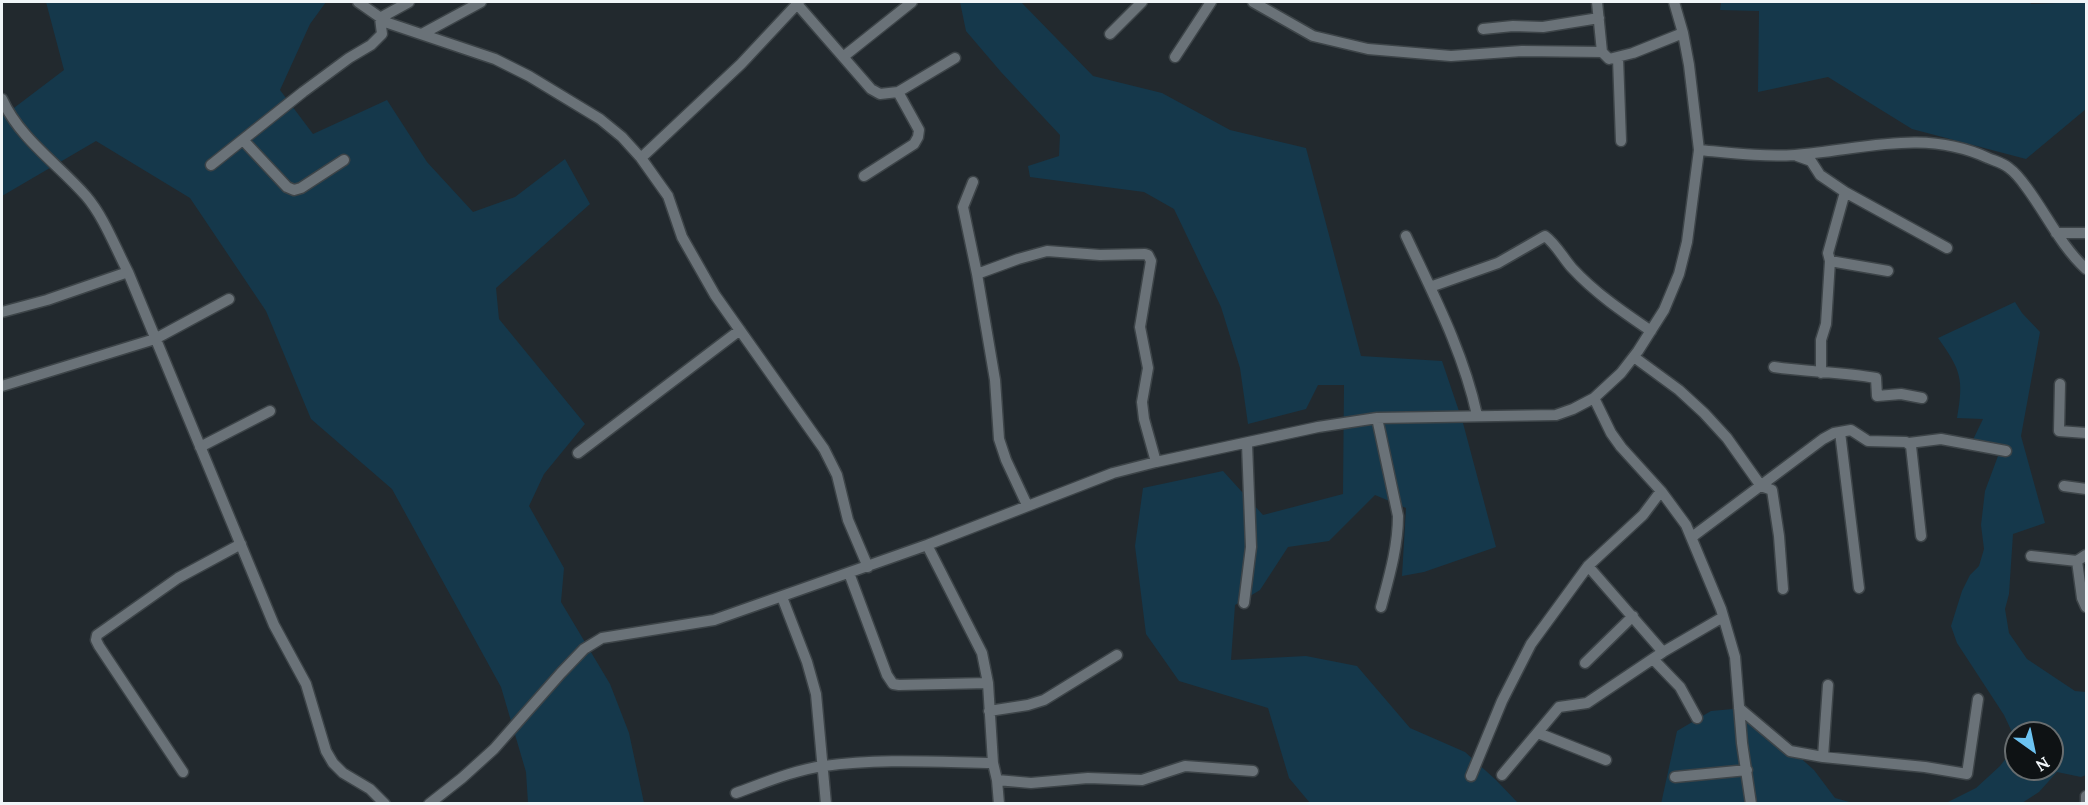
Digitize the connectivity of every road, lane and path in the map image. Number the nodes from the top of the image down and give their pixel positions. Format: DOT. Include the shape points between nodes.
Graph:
graph roads {
  1 [pos="358,2"];
  2 [pos="409,2"];
  3 [pos="481,2"];
  4 [pos="912,2"];
  5 [pos="1142,2"];
  6 [pos="1211,2"];
  7 [pos="1253,2"];
  8 [pos="1597,2"];
  9 [pos="1674,2"];
  10 [pos="798,3"];
  11 [pos="380,18"];
  12 [pos="1599,18"];
  13 [pos="1483,29"];
  14 [pos="1683,33"];
  15 [pos="422,34"];
  16 [pos="1110,34"];
  17 [pos="1602,52"];
  18 [pos="843,57"];
  19 [pos="1174,57"];
  20 [pos="955,58"];
  21 [pos="1618,58"];
  22 [pos="898,92"];
  23 [pos="2,99"];
  24 [pos="243,140"];
  25 [pos="1621,141"];
  26 [pos="1699,150"];
  27 [pos="1794,155"];
  28 [pos="641,158"];
  29 [pos="344,160"];
  30 [pos="212,165"];
  31 [pos="864,176"];
  32 [pos="973,182"];
  33 [pos="1845,192"];
  34 [pos="2056,233"];
  35 [pos="2086,233"];
  36 [pos="1406,236"];
  37 [pos="1947,248"];
  38 [pos="1830,261"];
  39 [pos="2086,268"];
  40 [pos="1888,271"];
  41 [pos="128,273"];
  42 [pos="977,274"];
  43 [pos="1430,287"];
  44 [pos="229,299"];
  45 [pos="2,312"];
  46 [pos="740,330"];
  47 [pos="1651,331"];
  48 [pos="155,339"];
  49 [pos="1634,357"];
  50 [pos="1774,368"];
  51 [pos="1821,373"];
  52 [pos="2060,384"];
  53 [pos="2,386"];
  54 [pos="1594,398"];
  55 [pos="1922,398"];
  56 [pos="270,411"];
  57 [pos="1477,415"];
  58 [pos="1377,418"];
  59 [pos="1840,432"];
  60 [pos="2086,433"];
  61 [pos="1909,443"];
  62 [pos="1247,444"];
  63 [pos="200,447"];
  64 [pos="2006,451"];
  65 [pos="578,453"];
  66 [pos="1156,462"];
  67 [pos="1761,486"];
  68 [pos="2064,486"];
  69 [pos="2086,489"];
  70 [pos="1661,491"];
  71 [pos="1027,505"];
  72 [pos="1921,536"];
  73 [pos="1692,537"];
  74 [pos="241,544"];
  75 [pos="927,545"];
  76 [pos="2031,556"];
  77 [pos="2082,558"];
  78 [pos="1588,566"];
  79 [pos="868,567"];
  80 [pos="849,573"];
  81 [pos="1859,588"];
  82 [pos="1783,589"];
  83 [pos="782,597"];
  84 [pos="1244,603"];
  85 [pos="1381,607"];
  86 [pos="2086,607"];
  87 [pos="1633,616"];
  88 [pos="1723,617"];
  89 [pos="1663,652"];
  90 [pos="1117,655"];
  91 [pos="1653,659"];
  92 [pos="1585,663"];
  93 [pos="988,683"];
  94 [pos="1828,685"];
  95 [pos="1978,699"];
  96 [pos="1739,708"];
  97 [pos="989,711"];
  98 [pos="1697,718"];
  99 [pos="1538,733"];
  100 [pos="1823,757"];
  101 [pos="1606,760"];
  102 [pos="993,763"];
  103 [pos="822,766"];
  104 [pos="1747,770"];
  105 [pos="1253,771"];
  106 [pos="183,772"];
  107 [pos="1502,775"];
  108 [pos="1471,776"];
  109 [pos="1675,777"];
  110 [pos="997,780"];
  111 [pos="736,793"];
  112 [pos="2086,796"];
  113 [pos="385,804"];
  114 [pos="429,804"];
  115 [pos="826,804"];
  116 [pos="999,804"];
  117 [pos="1751,804"];
  118 [pos="2086,804"];
  1 -- 11 [label="street"];
  2 -- 11 [label="street"];
  3 -- 15 [label="street"];
  4 -- 18 [label="street"];
  5 -- 16 [label="street"];
  6 -- 19 [label="street"];
  7 -- 17 [label="street" via="1313,36 1368,49 1451,56 1522,51"];
  8 -- 12 [label="street"];
  9 -- 14 [label="street"];
  10 -- 18 [label="street"];
  10 -- 28 [label="street" via="741,64"];
  11 -- 15 [label="street"];
  11 -- 24 [label="street" via="382,34 371,45"];
  12 -- 13 [label="street" via="1543,27"];
  12 -- 17 [label="street"];
  14 -- 21 [label="street"];
  14 -- 26 [label="street"];
  15 -- 28 [label="street" via="495,59 529,76 600,119"];
  17 -- 21 [label="street" via="1609,59"];
  18 -- 22 [label="street" via="871,89 880,94"];
  20 -- 22 [label="street"];
  21 -- 25 [label="street"];
  22 -- 31 [label="street" via="919,130 918,137 914,144"];
  23 -- 41 [label="street" via="8,114 28,139 86,195"];
  24 -- 29 [label="street" via="294,190"];
  24 -- 30 [label="street"];
  26 -- 27 [label="street"];
  26 -- 47 [label="street" via="1679,274"];
  27 -- 33 [label="street" via="1811,161 1820,175"];
  27 -- 34 [label="street" via="1909,141 1972,150 2014,172"];
  28 -- 46 [label="street" via="672,203 680,232"];
  32 -- 42 [label="street" via="963,207"];
  33 -- 37 [label="street"];
  33 -- 38 [label="street" via="1828,253"];
  34 -- 35 [label="street"];
  34 -- 39 [label="street"];
  36 -- 43 [label="street"];
  38 -- 40 [label="street"];
  38 -- 51 [label="street"];
  41 -- 45 [label="street"];
  41 -- 48 [label="street"];
  42 -- 66 [label="street" via="1047,251 1148,255 1151,261 1140,327 1148,368 1142,402"];
  42 -- 71 [label="street" via="995,380 999,439"];
  43 -- 47 [label="street" via="1498,263 1545,236 1592,287"];
  43 -- 57 [label="street" via="1461,356"];
  44 -- 48 [label="street"];
  46 -- 65 [label="street"];
  46 -- 79 [label="street" via="832,463"];
  47 -- 49 [label="street"];
  48 -- 53 [label="street"];
  48 -- 63 [label="street"];
  49 -- 54 [label="street"];
  49 -- 67 [label="street" via="1704,413"];
  50 -- 51 [label="street"];
  51 -- 55 [label="street" via="1876,378 1877,396 1900,394"];
  52 -- 60 [label="street" via="2059,430"];
  54 -- 57 [label="street" via="1556,415"];
  54 -- 70 [label="street" via="1621,447"];
  56 -- 63 [label="street"];
  57 -- 58 [label="street"];
  58 -- 62 [label="street"];
  58 -- 85 [label="street" via="1398,516 1392,565"];
  59 -- 61 [label="street" via="1853,431 1871,442"];
  59 -- 67 [label="street" via="1823,439"];
  59 -- 81 [label="street"];
  61 -- 64 [label="street" via="1941,440"];
  61 -- 72 [label="street"];
  62 -- 66 [label="street"];
  62 -- 84 [label="street" via="1251,547"];
  63 -- 74 [label="street"];
  66 -- 71 [label="street" via="1113,473"];
  67 -- 73 [label="street"];
  67 -- 82 [label="street" via="1772,490"];
  68 -- 69 [label="street"];
  70 -- 73 [label="street"];
  70 -- 78 [label="street" via="1643,515"];
  71 -- 75 [label="street"];
  73 -- 88 [label="street"];
  74 -- 106 [label="street" via="178,578 97,635 99,646"];
  74 -- 113 [label="street" via="278,634 306,684 326,751 343,773 370,789"];
  75 -- 79 [label="street"];
  75 -- 93 [label="street" via="982,652"];
  76 -- 77 [label="street"];
  77 -- 86 [label="street" via="2082,598"];
  78 -- 87 [label="street"];
  78 -- 108 [label="street" via="1531,644"];
  79 -- 80 [label="street"];
  80 -- 83 [label="street"];
  80 -- 93 [label="street" via="893,684"];
  83 -- 103 [label="street" via="816,694"];
  83 -- 114 [label="street" via="714,620 593,642 506,738"];
  87 -- 89 [label="street"];
  87 -- 92 [label="street"];
  88 -- 89 [label="street"];
  88 -- 96 [label="street" via="1735,657"];
  89 -- 91 [label="street"];
  90 -- 97 [label="street" via="1044,700"];
  91 -- 98 [label="street" via="1680,687"];
  91 -- 99 [label="street" via="1587,703 1559,707"];
  93 -- 97 [label="street"];
  94 -- 100 [label="street"];
  95 -- 100 [label="street" via="1967,774"];
  96 -- 100 [label="street" via="1790,751"];
  96 -- 104 [label="street"];
  97 -- 102 [label="street"];
  99 -- 101 [label="street"];
  99 -- 107 [label="street"];
  102 -- 103 [label="street" via="883,761"];
  102 -- 110 [label="street"];
  103 -- 111 [label="street"];
  103 -- 115 [label="street"];
  104 -- 109 [label="street"];
  104 -- 117 [label="street"];
  105 -- 110 [label="street" via="1185,766 1142,780"];
  110 -- 116 [label="street"];
  112 -- 118 [label="street"];
}
